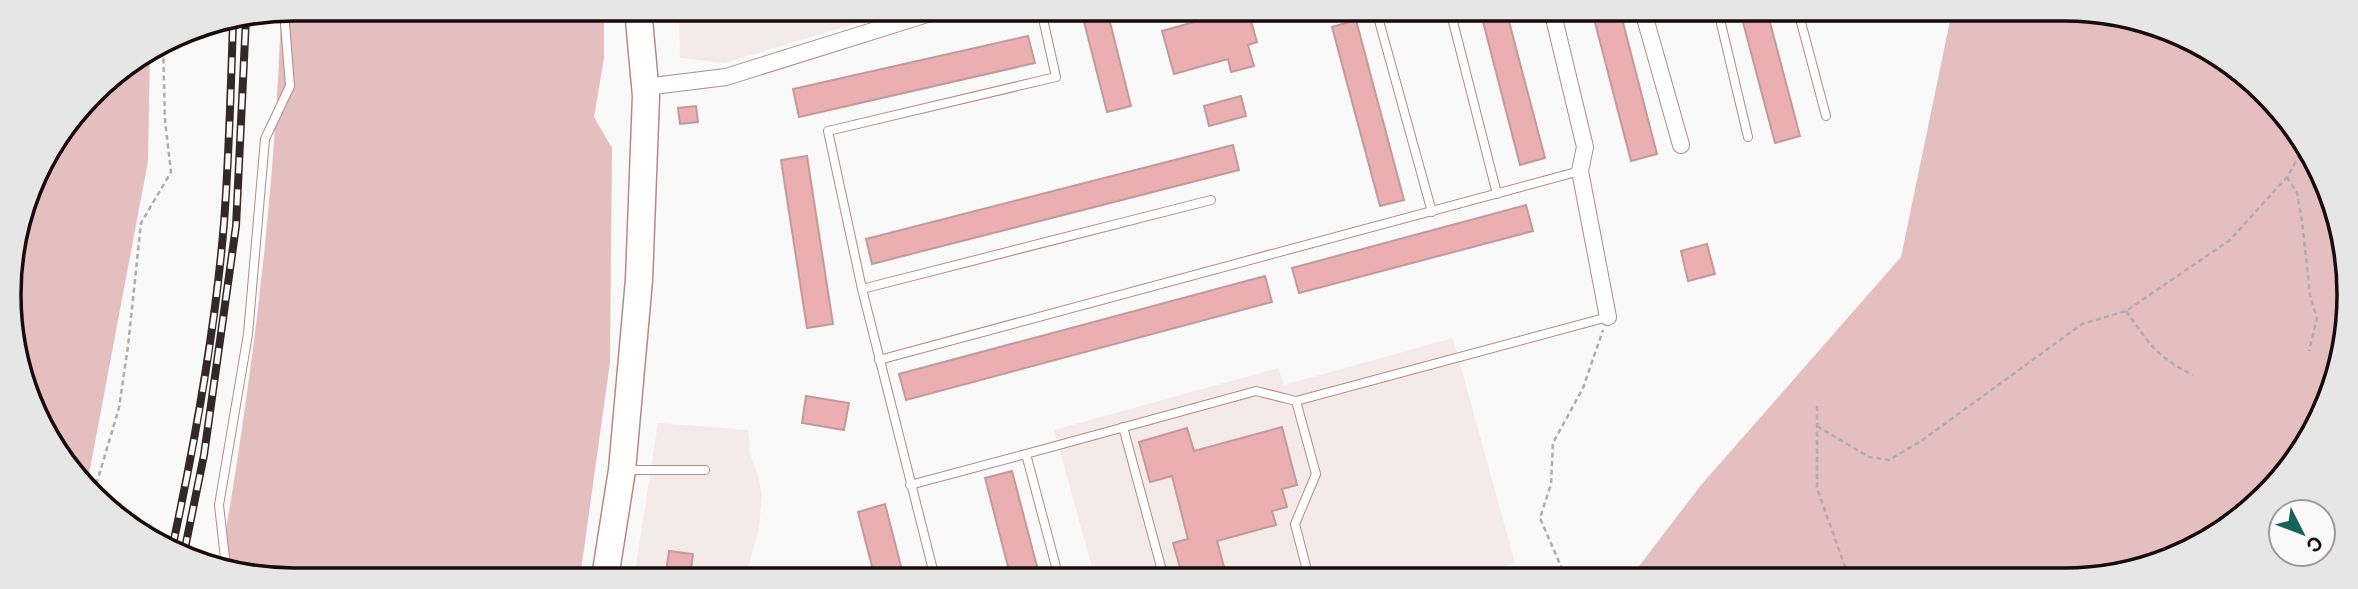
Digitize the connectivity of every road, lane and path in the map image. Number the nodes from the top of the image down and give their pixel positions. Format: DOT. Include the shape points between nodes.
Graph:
graph roads {
  1 [pos="639,21"];
  2 [pos="905,21"];
  3 [pos="1043,21"];
  4 [pos="1380,21"];
  5 [pos="1453,21"];
  6 [pos="1555,21"];
  7 [pos="1646,21"];
  8 [pos="1720,21"];
  9 [pos="1801,21"];
  10 [pos="285,22"];
  11 [pos="163,55"];
  12 [pos="645,88"];
  13 [pos="1826,116"];
  14 [pos="1748,137"];
  15 [pos="1681,145"];
  16 [pos="2299,156"];
  17 [pos="1580,172"];
  18 [pos="2287,177"];
  19 [pos="1497,194"];
  20 [pos="1211,200"];
  21 [pos="1432,212"];
  22 [pos="862,289"];
  23 [pos="2126,312"];
  24 [pos="1608,317"];
  25 [pos="2309,351"];
  26 [pos="879,360"];
  27 [pos="2193,375"];
  28 [pos="1296,401"];
  29 [pos="1817,406"];
  30 [pos="1817,426"];
  31 [pos="1123,427"];
  32 [pos="1026,454"];
  33 [pos="622,470"];
  34 [pos="705,470"];
  35 [pos="97,483"];
  36 [pos="910,485"];
  37 [pos="225,559"];
  38 [pos="606,568"];
  39 [pos="931,568"];
  40 [pos="1056,568"];
  41 [pos="1161,568"];
  42 [pos="1306,568"];
  43 [pos="1562,568"];
  44 [pos="1845,568"];
  1 -- 12 [label="main road"];
  2 -- 12 [label="street" via="726,77"];
  3 -- 22 [label="lane" via="1056,77 828,131"];
  4 -- 21 [label="lane"];
  5 -- 19 [label="lane"];
  6 -- 17 [label="street" via="1586,147"];
  7 -- 15 [label="street"];
  8 -- 14 [label="lane"];
  9 -- 13 [label="lane"];
  10 -- 37 [label="lane" via="290,86 265,139 248,334 219,505"];
  11 -- 35 [label="path" via="171,172 141,223 118,408"];
  12 -- 33 [label="main road" via="639,280"];
  16 -- 18 [label="path"];
  17 -- 19 [label="lane"];
  17 -- 24 [label="street"];
  18 -- 23 [label="path" via="2230,240"];
  18 -- 25 [label="path" via="2297,193 2317,318"];
  19 -- 21 [label="lane"];
  20 -- 22 [label="lane"];
  21 -- 26 [label="lane"];
  22 -- 26 [label="lane"];
  23 -- 27 [label="path" via="2154,351"];
  23 -- 30 [label="path" via="2082,324 1889,460 1869,457"];
  24 -- 28 [label="lane"];
  24 -- 43 [label="path" via="1583,388 1553,443 1551,484 1540,518"];
  26 -- 36 [label="lane"];
  28 -- 31 [label="lane" via="1256,391"];
  28 -- 42 [label="lane" via="1316,474 1295,524"];
  29 -- 30 [label="path"];
  30 -- 44 [label="path" via="1817,488"];
  31 -- 32 [label="lane"];
  31 -- 41 [label="lane"];
  32 -- 36 [label="lane"];
  32 -- 40 [label="lane"];
  33 -- 34 [label="lane"];
  33 -- 38 [label="main road"];
  36 -- 39 [label="lane"];
}
